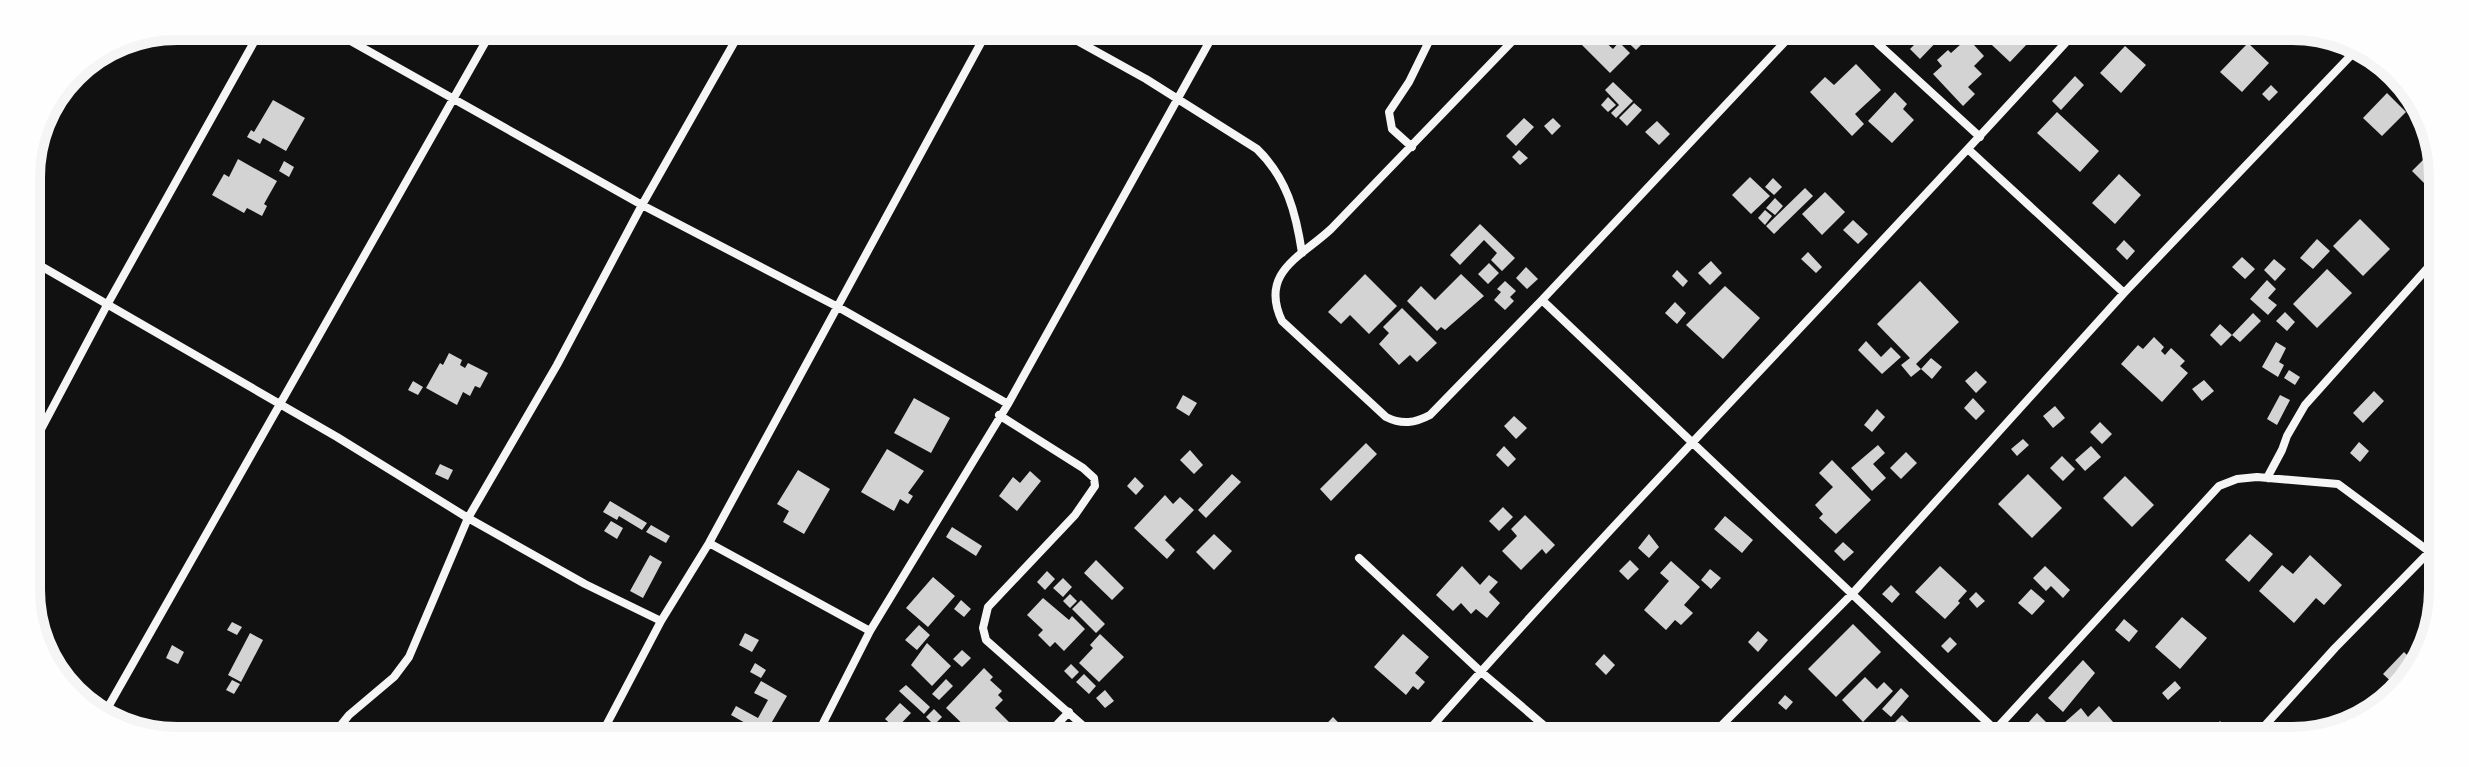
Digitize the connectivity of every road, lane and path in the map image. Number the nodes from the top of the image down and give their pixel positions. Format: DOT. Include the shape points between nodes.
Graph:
graph roads {
  1 [pos="255,40"];
  2 [pos="349,40"];
  3 [pos="486,40"];
  4 [pos="736,40"];
  5 [pos="983,40"];
  6 [pos="1075,40"];
  7 [pos="1210,40"];
  8 [pos="1430,40"];
  9 [pos="1514,40"];
  10 [pos="1787,40"];
  11 [pos="1874,40"];
  12 [pos="2068,40"];
  13 [pos="2352,54"];
  14 [pos="453,97"];
  15 [pos="1178,99"];
  16 [pos="1980,137"];
  17 [pos="1412,147"];
  18 [pos="1969,150"];
  19 [pos="642,205"];
  20 [pos="1302,253"];
  21 [pos="40,266"];
  22 [pos="2429,266"];
  23 [pos="2124,293"];
  24 [pos="1542,300"];
  25 [pos="107,305"];
  26 [pos="838,307"];
  27 [pos="1008,404"];
  28 [pos="281,405"];
  29 [pos="999,415"];
  30 [pos="40,431"];
  31 [pos="1692,443"];
  32 [pos="2267,478"];
  33 [pos="468,518"];
  34 [pos="709,543"];
  35 [pos="2429,550"];
  36 [pos="2429,552"];
  37 [pos="1359,558"];
  38 [pos="1853,593"];
  39 [pos="661,621"];
  40 [pos="870,631"];
  41 [pos="1480,671"];
  42 [pos="107,708"];
  43 [pos="1069,712"];
  44 [pos="339,727"];
  45 [pos="605,727"];
  46 [pos="821,727"];
  47 [pos="1055,727"];
  48 [pos="1085,727"];
  49 [pos="1431,727"];
  50 [pos="1546,727"];
  51 [pos="1720,727"];
  52 [pos="1992,727"];
  53 [pos="1998,727"];
  54 [pos="2264,727"];
  1 -- 25 [label="street"];
  2 -- 14 [label="street"];
  3 -- 14 [label="street"];
  4 -- 19 [label="street"];
  5 -- 26 [label="street"];
  6 -- 15 [label="street"];
  7 -- 15 [label="street"];
  8 -- 17 [label="street" via="1389,112 1392,129"];
  9 -- 17 [label="street"];
  10 -- 24 [label="street"];
  11 -- 16 [label="street"];
  12 -- 16 [label="street"];
  13 -- 23 [label="street"];
  14 -- 19 [label="street"];
  14 -- 28 [label="street"];
  15 -- 20 [label="street" via="1241,137 1272,163 1290,201"];
  15 -- 27 [label="street"];
  16 -- 18 [label="street"];
  17 -- 20 [label="street"];
  18 -- 23 [label="street"];
  18 -- 31 [label="street"];
  19 -- 26 [label="street"];
  19 -- 33 [label="street"];
  20 -- 24 [label="street" via="1290,260 1278,279 1275,301 1282,321 1386,417 1401,423 1430,415"];
  21 -- 25 [label="street"];
  22 -- 32 [label="street" via="2305,405"];
  23 -- 38 [label="street"];
  24 -- 31 [label="street"];
  25 -- 28 [label="street"];
  25 -- 30 [label="street"];
  26 -- 27 [label="street"];
  26 -- 34 [label="street"];
  27 -- 29 [label="street"];
  28 -- 33 [label="street"];
  28 -- 42 [label="street"];
  29 -- 40 [label="street"];
  29 -- 43 [label="street" via="1094,478 1085,503 988,607 983,628 986,640"];
  31 -- 38 [label="street"];
  31 -- 41 [label="street"];
  32 -- 35 [label="street" via="2338,484"];
  32 -- 53 [label="street" via="2246,477 2219,486"];
  33 -- 39 [label="street"];
  33 -- 44 [label="street" via="409,657"];
  34 -- 39 [label="street"];
  34 -- 40 [label="street"];
  36 -- 54 [label="street"];
  37 -- 41 [label="street"];
  38 -- 51 [label="street"];
  38 -- 52 [label="street"];
  39 -- 45 [label="street"];
  40 -- 46 [label="street"];
  41 -- 49 [label="street"];
  41 -- 50 [label="street"];
  43 -- 47 [label="street"];
  43 -- 48 [label="street"];
}
